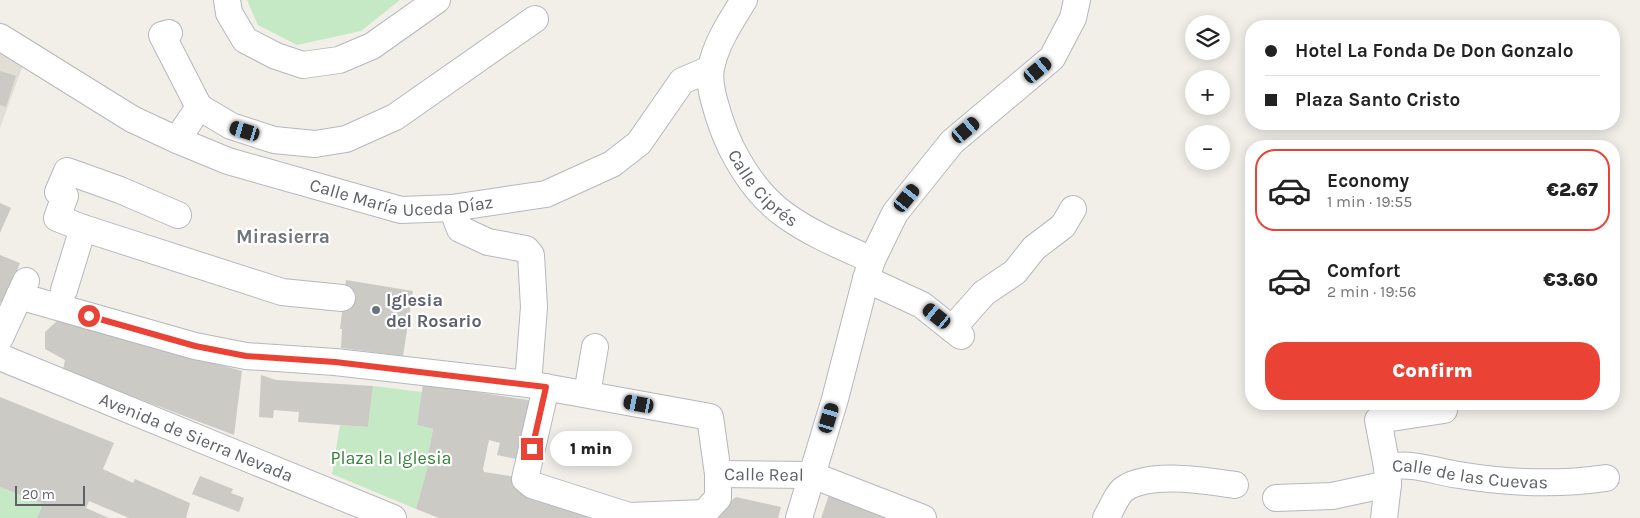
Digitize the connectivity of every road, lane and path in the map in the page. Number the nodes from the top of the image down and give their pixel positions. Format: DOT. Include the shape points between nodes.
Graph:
graph roads {
  1 [pos="227,0"];
  2 [pos="437,0"];
  3 [pos="744,0"];
  4 [pos="1077,0"];
  5 [pos="535,19"];
  6 [pos="168,33"];
  7 [pos="0,37"];
  8 [pos="710,70"];
  9 [pos="199,107"];
  10 [pos="177,140"];
  11 [pos="452,208"];
  12 [pos="1073,209"];
  13 [pos="178,215"];
  14 [pos="83,228"];
  15 [pos="869,270"];
  16 [pos="64,290"];
  17 [pos="19,296"];
  18 [pos="342,298"];
  19 [pos="0,338"];
  20 [pos="595,347"];
  21 [pos="246,356"];
  22 [pos="0,357"];
  23 [pos="537,386"];
  24 [pos="587,394"];
  25 [pos="1444,410"];
  26 [pos="718,474"];
  27 [pos="812,475"];
  28 [pos="1388,476"];
  29 [pos="1606,478"];
  30 [pos="1235,485"];
  31 [pos="1276,498"];
  32 [pos="392,518"];
  33 [pos="799,518"];
  34 [pos="924,518"];
  35 [pos="1106,518"];
  36 [pos="1384,518"];
  1 -- 2 [label="street" via="229,13 245,40 303,65 339,60 372,46"];
  3 -- 8 [label="street" via="718,45"];
  4 -- 15 [label="street" via="1074,18 1052,58 952,142 895,213"];
  5 -- 9 [label="street" via="396,117 346,139 315,144 274,140 231,126"];
  6 -- 9 [label="street" via="162,35"];
  7 -- 10 [label="street, Calle María Uceda Díaz" via="132,119"];
  8 -- 11 [label="street, Calle María Uceda Díaz" via="682,81 639,143 612,164 546,194"];
  8 -- 15 [label="street, Calle Ciprés" via="713,100 728,146 752,182 784,215 828,240"];
  9 -- 10 [label="street"];
  10 -- 11 [label="street, Calle María Uceda Díaz" via="228,161 401,210"];
  11 -- 23 [label="street" via="460,229 488,242 526,249 531,255"];
  12 -- 15 [label="street, Calle Ciprés" via="1063,226 1034,248 1015,272 984,293 956,332 922,304"];
  13 -- 14 [label="street" via="67,172 58,192 65,196 57,218"];
  14 -- 16 [label="street"];
  14 -- 18 [label="street" via="282,292"];
  15 -- 27 [label="street"];
  16 -- 17 [label="street" via="25,281"];
  16 -- 21 [label="street" via="236,344"];
  17 -- 19 [label="street"];
  17 -- 21 [label="street, Calle Real" via="195,346"];
  20 -- 24 [label="street"];
  21 -- 23 [label="street, Calle Real" via="335,362"];
  22 -- 32 [label="street, Avenida de Sierra Nevada"];
  23 -- 24 [label="street, Calle Real"];
  23 -- 26 [label="street" via="525,479 532,485 629,516 675,516 704,513 718,498"];
  24 -- 26 [label="street, Calle Real" via="710,417"];
  25 -- 28 [label="street" via="1378,420"];
  26 -- 27 [label="street, Calle Real"];
  27 -- 33 [label="street"];
  27 -- 34 [label="street, Calle Real"];
  28 -- 29 [label="street, Calle de las Cuevas" via="1405,464 1517,482"];
  28 -- 31 [label="street" via="1332,496"];
  28 -- 36 [label="street, Calle de las Cuevas"];
  30 -- 35 [label="street" via="1188,479 1139,481 1122,490"];
}
